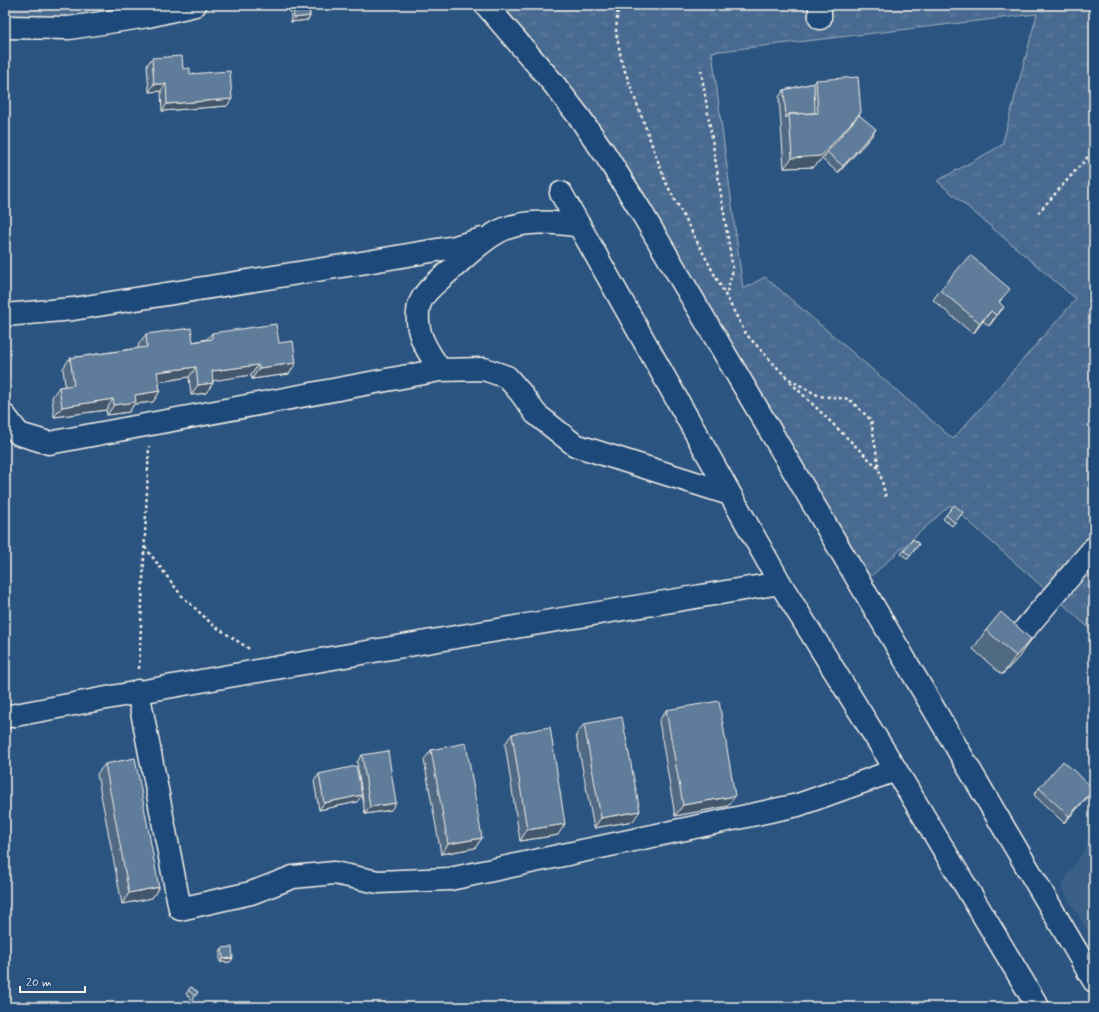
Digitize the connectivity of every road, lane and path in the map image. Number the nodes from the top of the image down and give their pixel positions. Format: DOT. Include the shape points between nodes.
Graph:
graph roads {
  1 [pos="195,5"];
  2 [pos="486,5"];
  3 [pos="618,5"];
  4 [pos="5,27"];
  5 [pos="701,70"];
  6 [pos="1094,150"];
  7 [pos="561,193"];
  8 [pos="1038,213"];
  9 [pos="580,226"];
  10 [pos="489,238"];
  11 [pos="726,296"];
  12 [pos="5,316"];
  13 [pos="440,370"];
  14 [pos="787,378"];
  15 [pos="5,416"];
  16 [pos="150,424"];
  17 [pos="879,469"];
  18 [pos="730,494"];
  19 [pos="886,498"];
  20 [pos="144,546"];
  21 [pos="1094,548"];
  22 [pos="780,583"];
  23 [pos="1019,636"];
  24 [pos="252,651"];
  25 [pos="138,692"];
  26 [pos="5,717"];
  27 [pos="896,770"];
  28 [pos="1094,981"];
  29 [pos="1038,1007"];
  1 -- 4 [label="street" via="148,16 69,28"];
  2 -- 28 [label="street" via="580,118 639,208"];
  3 -- 11 [label="path" via="616,32 622,63 666,183"];
  5 -- 11 [label="path" via="733,270"];
  6 -- 8 [label="path"];
  7 -- 9 [label="street"];
  9 -- 10 [label="street" via="538,222 518,225"];
  9 -- 18 [label="street"];
  10 -- 12 [label="street" via="455,247 361,264 73,309"];
  10 -- 13 [label="street" via="427,290 419,301 418,324 421,339"];
  11 -- 14 [label="path" via="746,334"];
  13 -- 16 [label="street"];
  13 -- 18 [label="street" via="484,369 507,378 536,414 574,445"];
  14 -- 17 [label="path"];
  14 -- 17 [label="path" via="820,396 849,399 871,420"];
  15 -- 16 [label="street" via="19,434 49,443"];
  16 -- 20 [label="path"];
  17 -- 19 [label="path"];
  18 -- 22 [label="street"];
  20 -- 24 [label="path" via="181,595 213,625"];
  20 -- 25 [label="path"];
  21 -- 23 [label="street"];
  22 -- 25 [label="street"];
  22 -- 27 [label="street"];
  25 -- 26 [label="street"];
  25 -- 27 [label="street" via="180,909 251,892 293,877 334,873 378,882 450,879 798,805"];
  27 -- 29 [label="street"];
}
